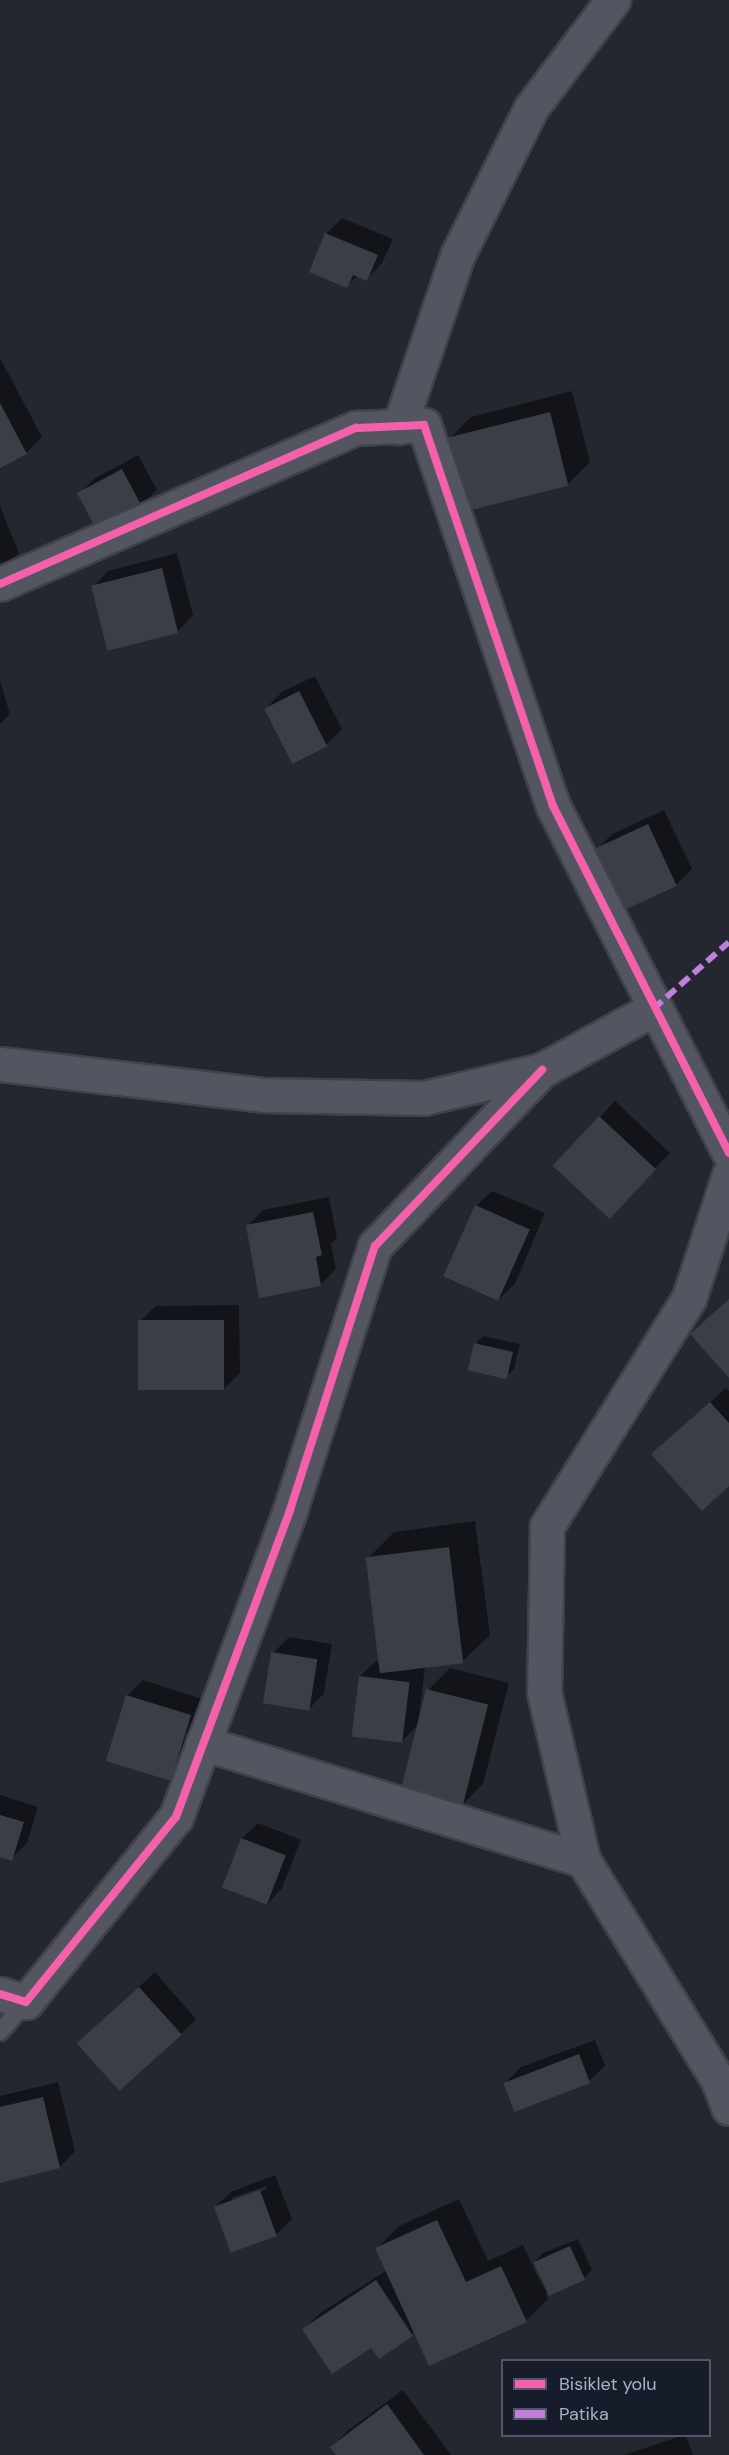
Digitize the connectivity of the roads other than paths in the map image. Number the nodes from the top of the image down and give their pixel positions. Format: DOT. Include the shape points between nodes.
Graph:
graph roads {
  1 [pos="613,0"];
  2 [pos="399,427"];
  3 [pos="0,584"];
  4 [pos="653,1009"];
  5 [pos="0,1064"];
  6 [pos="542,1071"];
  7 [pos="729,1153"];
  8 [pos="729,1176"];
  9 [pos="203,1743"];
  10 [pos="583,1860"];
  11 [pos="13,1998"];
  12 [pos="0,2032"];
  13 [pos="729,2108"];
  1 -- 2 [label="street" via="531,108 458,254"];
  2 -- 3 [label="street" via="356,428"];
  2 -- 4 [label="street" via="424,425 553,806"];
  4 -- 6 [label="street"];
  4 -- 7 [label="street"];
  5 -- 6 [label="street" via="265,1095 424,1098"];
  6 -- 9 [label="street" via="375,1246 290,1510"];
  8 -- 10 [label="street" via="689,1298 547,1526 544,1692"];
  9 -- 10 [label="street"];
  9 -- 11 [label="street" via="176,1817"];
  10 -- 13 [label="street" via="717,2080"];
  11 -- 12 [label="lane"];
}
